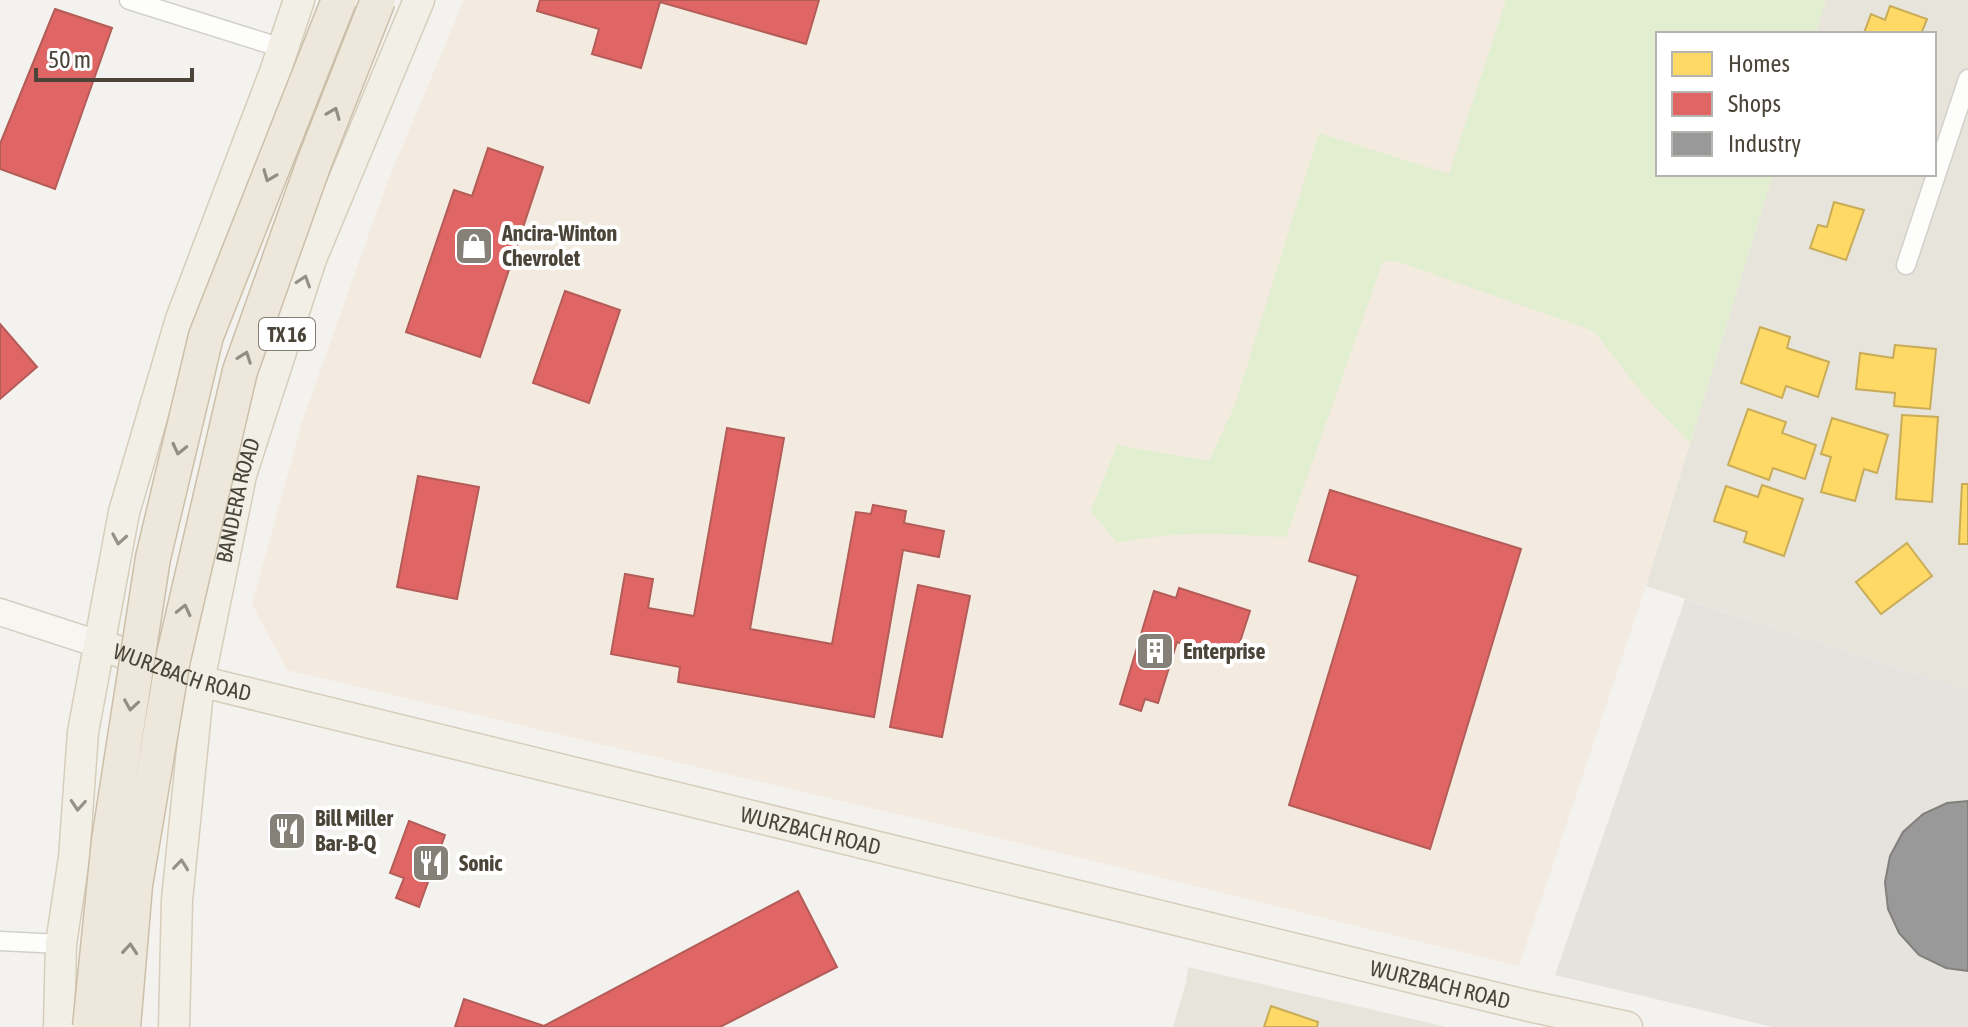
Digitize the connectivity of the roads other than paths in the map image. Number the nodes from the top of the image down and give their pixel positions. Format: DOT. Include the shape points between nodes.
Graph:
graph roads {
  1 [pos="129,0"];
  2 [pos="299,0"];
  3 [pos="339,0"];
  4 [pos="378,0"];
  5 [pos="417,0"];
  6 [pos="282,48"];
  7 [pos="1968,79"];
  8 [pos="1960,128"];
  9 [pos="1906,265"];
  10 [pos="0,612"];
  11 [pos="101,645"];
  12 [pos="199,681"];
  13 [pos="0,941"];
  14 [pos="61,944"];
  15 [pos="59,1027"];
  16 [pos="90,1027"];
  17 [pos="123,1027"];
  18 [pos="174,1027"];
  19 [pos="1627,1027"];
  1 -- 6 [label="street"];
  2 -- 6 [label="main road"];
  3 -- 16 [label="highway, one-way, bridge" via="206,336 153,558 109,841"];
  17 -- 4 [label="highway, one-way, bridge" via="135,885 173,659 240,371"];
  12 -- 5 [label="main road, BANDERA ROAD / TX 16, one-way" via="246,461 311,259"];
  6 -- 11 [label="main road, one-way" via="181,319 124,512"];
  7 -- 8 [label="street"];
  8 -- 9 [label="street"];
  10 -- 11 [label="main road, WURZBACH ROAD"];
  11 -- 12 [label="main road, WURZBACH ROAD"];
  11 -- 14 [label="main road, one-way" via="83,732 74,858"];
  18 -- 12 [label="main road, BANDERA ROAD / TX 16, one-way" via="177,900"];
  12 -- 19 [label="main road, WURZBACH ROAD"];
  13 -- 14 [label="street"];
  14 -- 15 [label="main road"];
}
